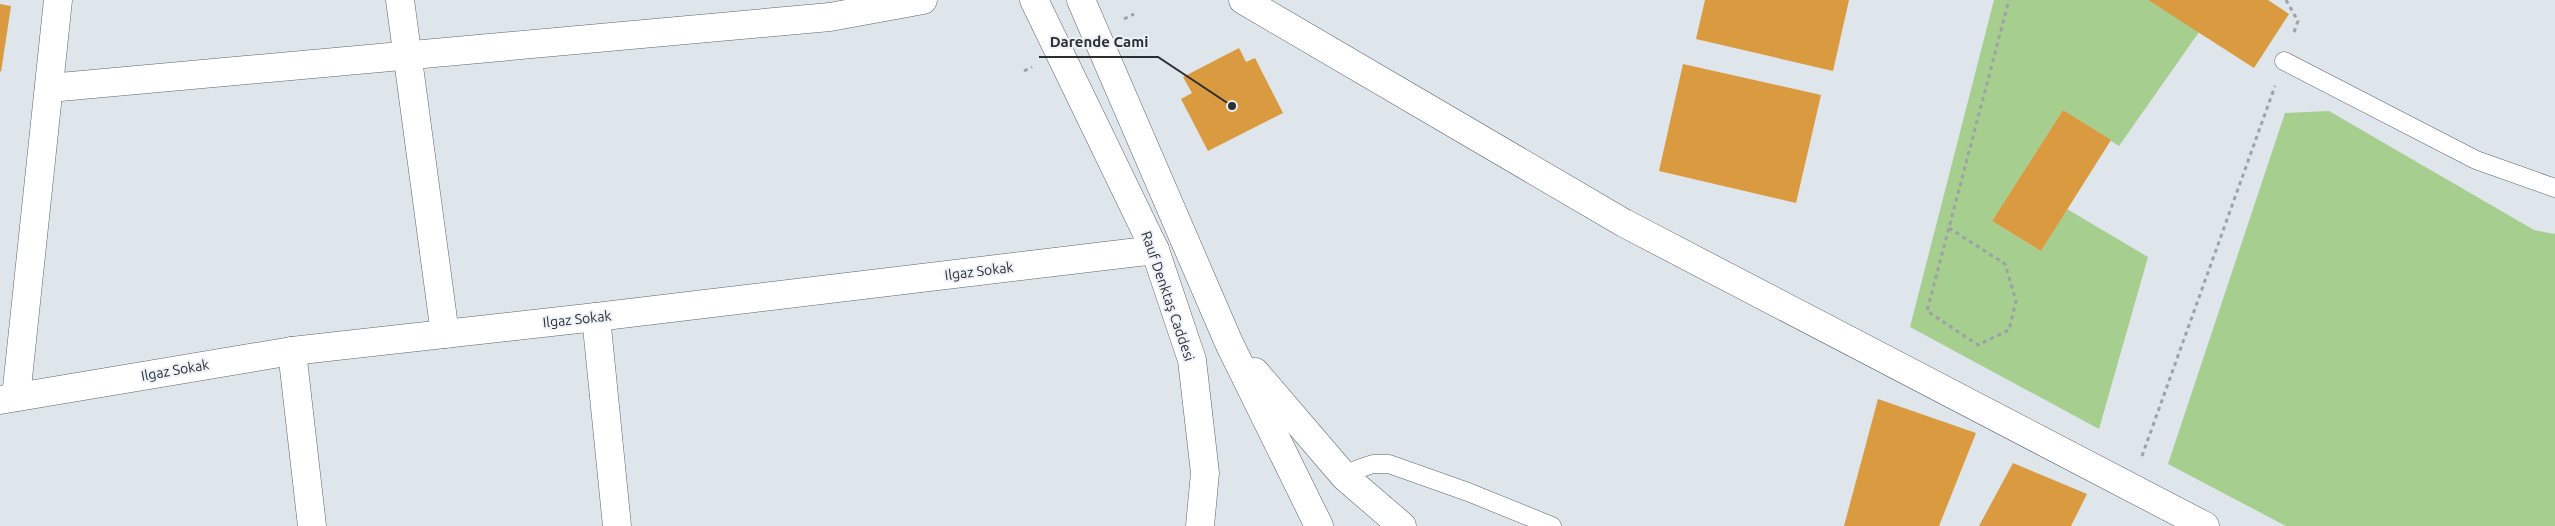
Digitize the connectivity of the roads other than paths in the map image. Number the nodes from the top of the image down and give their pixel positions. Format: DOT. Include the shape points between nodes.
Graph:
graph roads {
  1 [pos="58,0"];
  2 [pos="400,0"];
  3 [pos="923,0"];
  4 [pos="1034,0"];
  5 [pos="1081,0"];
  6 [pos="1243,0"];
  7 [pos="407,56"];
  8 [pos="2284,61"];
  9 [pos="49,88"];
  10 [pos="2555,188"];
  11 [pos="1155,250"];
  12 [pos="596,317"];
  13 [pos="444,334"];
  14 [pos="1229,343"];
  15 [pos="292,351"];
  16 [pos="8,398"];
  17 [pos="1345,477"];
  18 [pos="312,526"];
  19 [pos="617,526"];
  20 [pos="1200,526"];
  21 [pos="1319,526"];
  22 [pos="1402,526"];
  23 [pos="1552,526"];
  24 [pos="2205,526"];
  1 -- 9 [label="street"];
  2 -- 7 [label="street"];
  3 -- 7 [label="street" via="830,17"];
  4 -- 11 [label="street, Rauf Denktaş Caddesi"];
  5 -- 14 [label="street"];
  6 -- 24 [label="street" via="1624,223"];
  7 -- 9 [label="street"];
  7 -- 13 [label="street"];
  8 -- 10 [label="lane" via="2476,160"];
  9 -- 16 [label="street"];
  11 -- 12 [label="street, Ilgaz Sokak"];
  11 -- 20 [label="street, Rauf Denktaş Caddesi" via="1192,360 1205,473"];
  12 -- 13 [label="street, Ilgaz Sokak"];
  12 -- 19 [label="street"];
  13 -- 15 [label="street, Ilgaz Sokak"];
  14 -- 17 [label="street"];
  14 -- 21 [label="street"];
  15 -- 16 [label="street, Ilgaz Sokak"];
  15 -- 18 [label="street"];
  17 -- 22 [label="street"];
  17 -- 23 [label="lane" via="1373,464 1389,464"];
}
